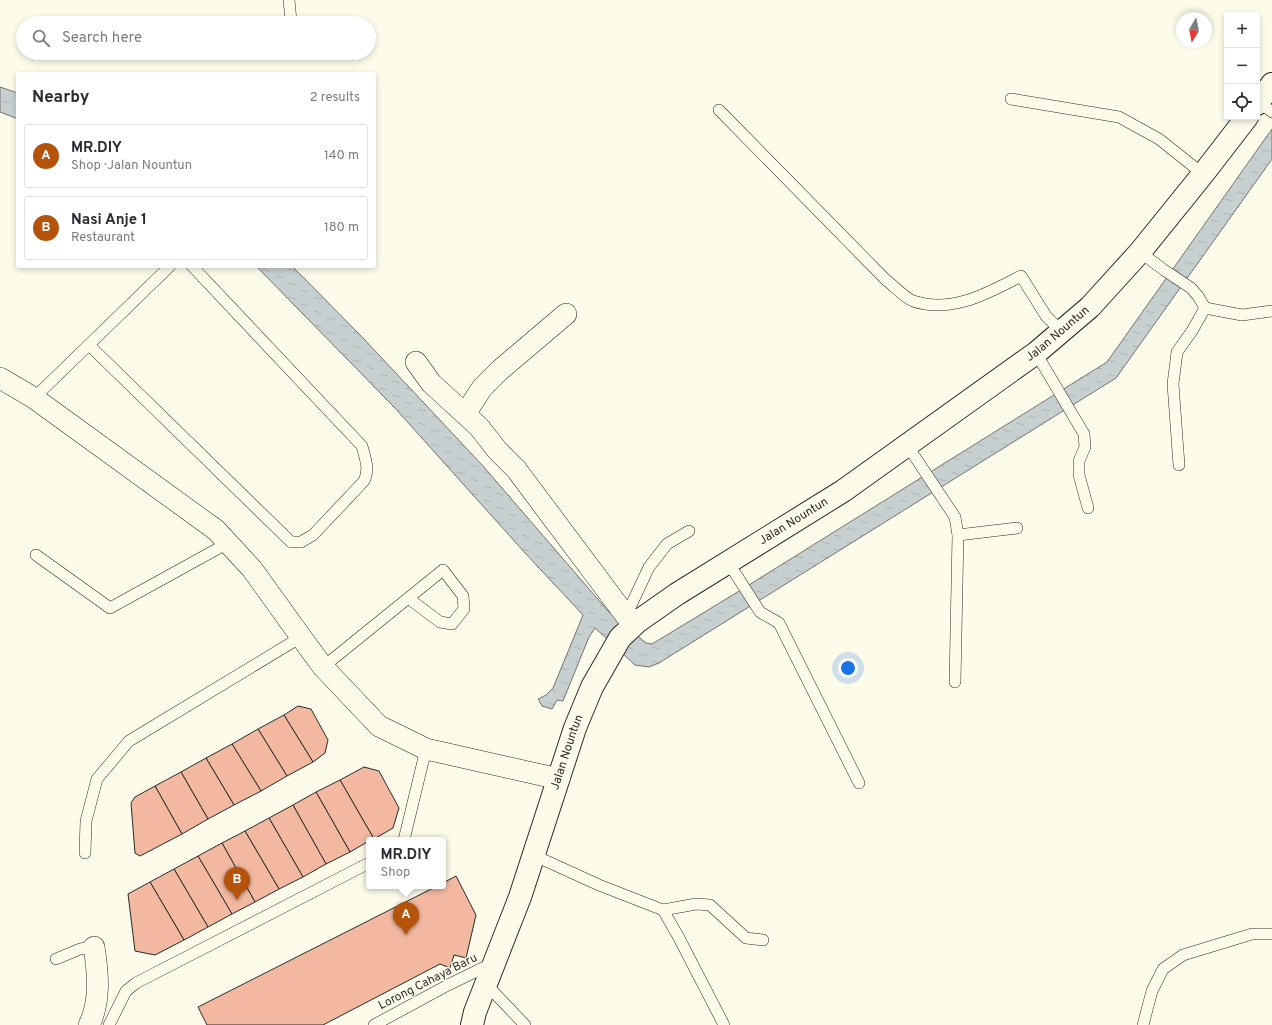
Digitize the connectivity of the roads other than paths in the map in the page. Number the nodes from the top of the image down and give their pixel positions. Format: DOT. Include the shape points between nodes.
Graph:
graph roads {
  1 [pos="289,0"];
  2 [pos="291,16"];
  3 [pos="1272,84"];
  4 [pos="1011,100"];
  5 [pos="1260,107"];
  6 [pos="719,110"];
  7 [pos="1250,120"];
  8 [pos="1203,174"];
  9 [pos="1140,252"];
  10 [pos="168,268"];
  11 [pos="194,268"];
  12 [pos="1205,308"];
  13 [pos="1272,311"];
  14 [pos="566,314"];
  15 [pos="1061,331"];
  16 [pos="89,345"];
  17 [pos="1036,353"];
  18 [pos="416,362"];
  19 [pos="0,378"];
  20 [pos="34,398"];
  21 [pos="465,414"];
  22 [pos="907,445"];
  23 [pos="1179,464"];
  24 [pos="1088,508"];
  25 [pos="1017,528"];
  26 [pos="689,531"];
  27 [pos="958,535"];
  28 [pos="228,543"];
  29 [pos="36,555"];
  30 [pos="728,562"];
  31 [pos="408,598"];
  32 [pos="632,619"];
  33 [pos="300,637"];
  34 [pos="323,667"];
  35 [pos="955,682"];
  36 [pos="426,749"];
  37 [pos="560,778"];
  38 [pos="859,783"];
  39 [pos="405,837"];
  40 [pos="85,854"];
  41 [pos="533,855"];
  42 [pos="366,865"];
  43 [pos="663,910"];
  44 [pos="1272,934"];
  45 [pos="762,940"];
  46 [pos="94,947"];
  47 [pos="56,959"];
  48 [pos="494,963"];
  49 [pos="486,984"];
  50 [pos="470,1021"];
  51 [pos="89,1025"];
  52 [pos="109,1025"];
  53 [pos="374,1025"];
  54 [pos="524,1025"];
  55 [pos="724,1025"];
  56 [pos="1143,1025"];
  1 -- 2 [label="lane"];
  3 -- 5 [label="street, Jalan Nountun"];
  4 -- 8 [label="lane" via="1119,117 1159,139"];
  6 -- 15 [label="lane" via="886,280 912,300 936,305 963,302 1021,276 1046,316"];
  7 -- 8 [label="street, Jalan Nountun"];
  8 -- 9 [label="street, Jalan Nountun"];
  9 -- 12 [label="lane" via="1191,288"];
  9 -- 15 [label="street, Jalan Nountun" via="1090,308"];
  10 -- 16 [label="lane"];
  11 -- 16 [label="lane" via="362,446 368,473 364,481 313,535 301,542 291,542"];
  12 -- 13 [label="lane" via="1242,315"];
  12 -- 23 [label="lane" via="1177,352 1173,384"];
  14 -- 21 [label="street" via="500,370 482,388"];
  15 -- 17 [label="street, Jalan Nountun"];
  16 -- 20 [label="lane"];
  17 -- 22 [label="street, Jalan Nountun"];
  17 -- 24 [label="lane" via="1084,434 1085,447 1079,461 1079,475"];
  18 -- 21 [label="street" via="431,383"];
  19 -- 20 [label="street"];
  20 -- 28 [label="street" via="216,530"];
  21 -- 32 [label="street" via="516,469"];
  22 -- 27 [label="lane" via="955,517"];
  22 -- 30 [label="street, Jalan Nountun" via="843,491"];
  25 -- 27 [label="lane"];
  26 -- 32 [label="lane" via="667,544 649,567"];
  27 -- 35 [label="lane"];
  28 -- 29 [label="lane" via="110,608"];
  28 -- 33 [label="street" via="252,569"];
  30 -- 32 [label="street, Jalan Nountun"];
  30 -- 38 [label="lane" via="760,612 779,623"];
  31 -- 31 [label="lane" via="440,622 452,624 464,609 463,596 443,570"];
  31 -- 34 [label="lane"];
  32 -- 37 [label="street, Jalan Nountun" via="592,687 575,728"];
  33 -- 34 [label="street"];
  33 -- 40 [label="lane" via="129,741 97,779 86,821"];
  34 -- 36 [label="street" via="378,726"];
  36 -- 37 [label="street"];
  36 -- 39 [label="lane"];
  37 -- 41 [label="street, Jalan Nountun"];
  41 -- 43 [label="lane"];
  41 -- 48 [label="street, Jalan Nountun" via="520,897"];
  42 -- 52 [label="lane" via="136,983 126,991"];
  43 -- 45 [label="lane" via="696,904 710,906 746,938"];
  43 -- 55 [label="lane"];
  44 -- 56 [label="lane" via="1252,934 1183,955 1163,969 1152,991"];
  46 -- 47 [label="lane" via="80,949"];
  46 -- 51 [label="street" via="97,1002"];
  48 -- 49 [label="street, Jalan Nountun"];
  48 -- 53 [label="lane, Lorong Cahaya Baru"];
  49 -- 50 [label="street, Jalan Nountun"];
  49 -- 54 [label="lane"];
}
